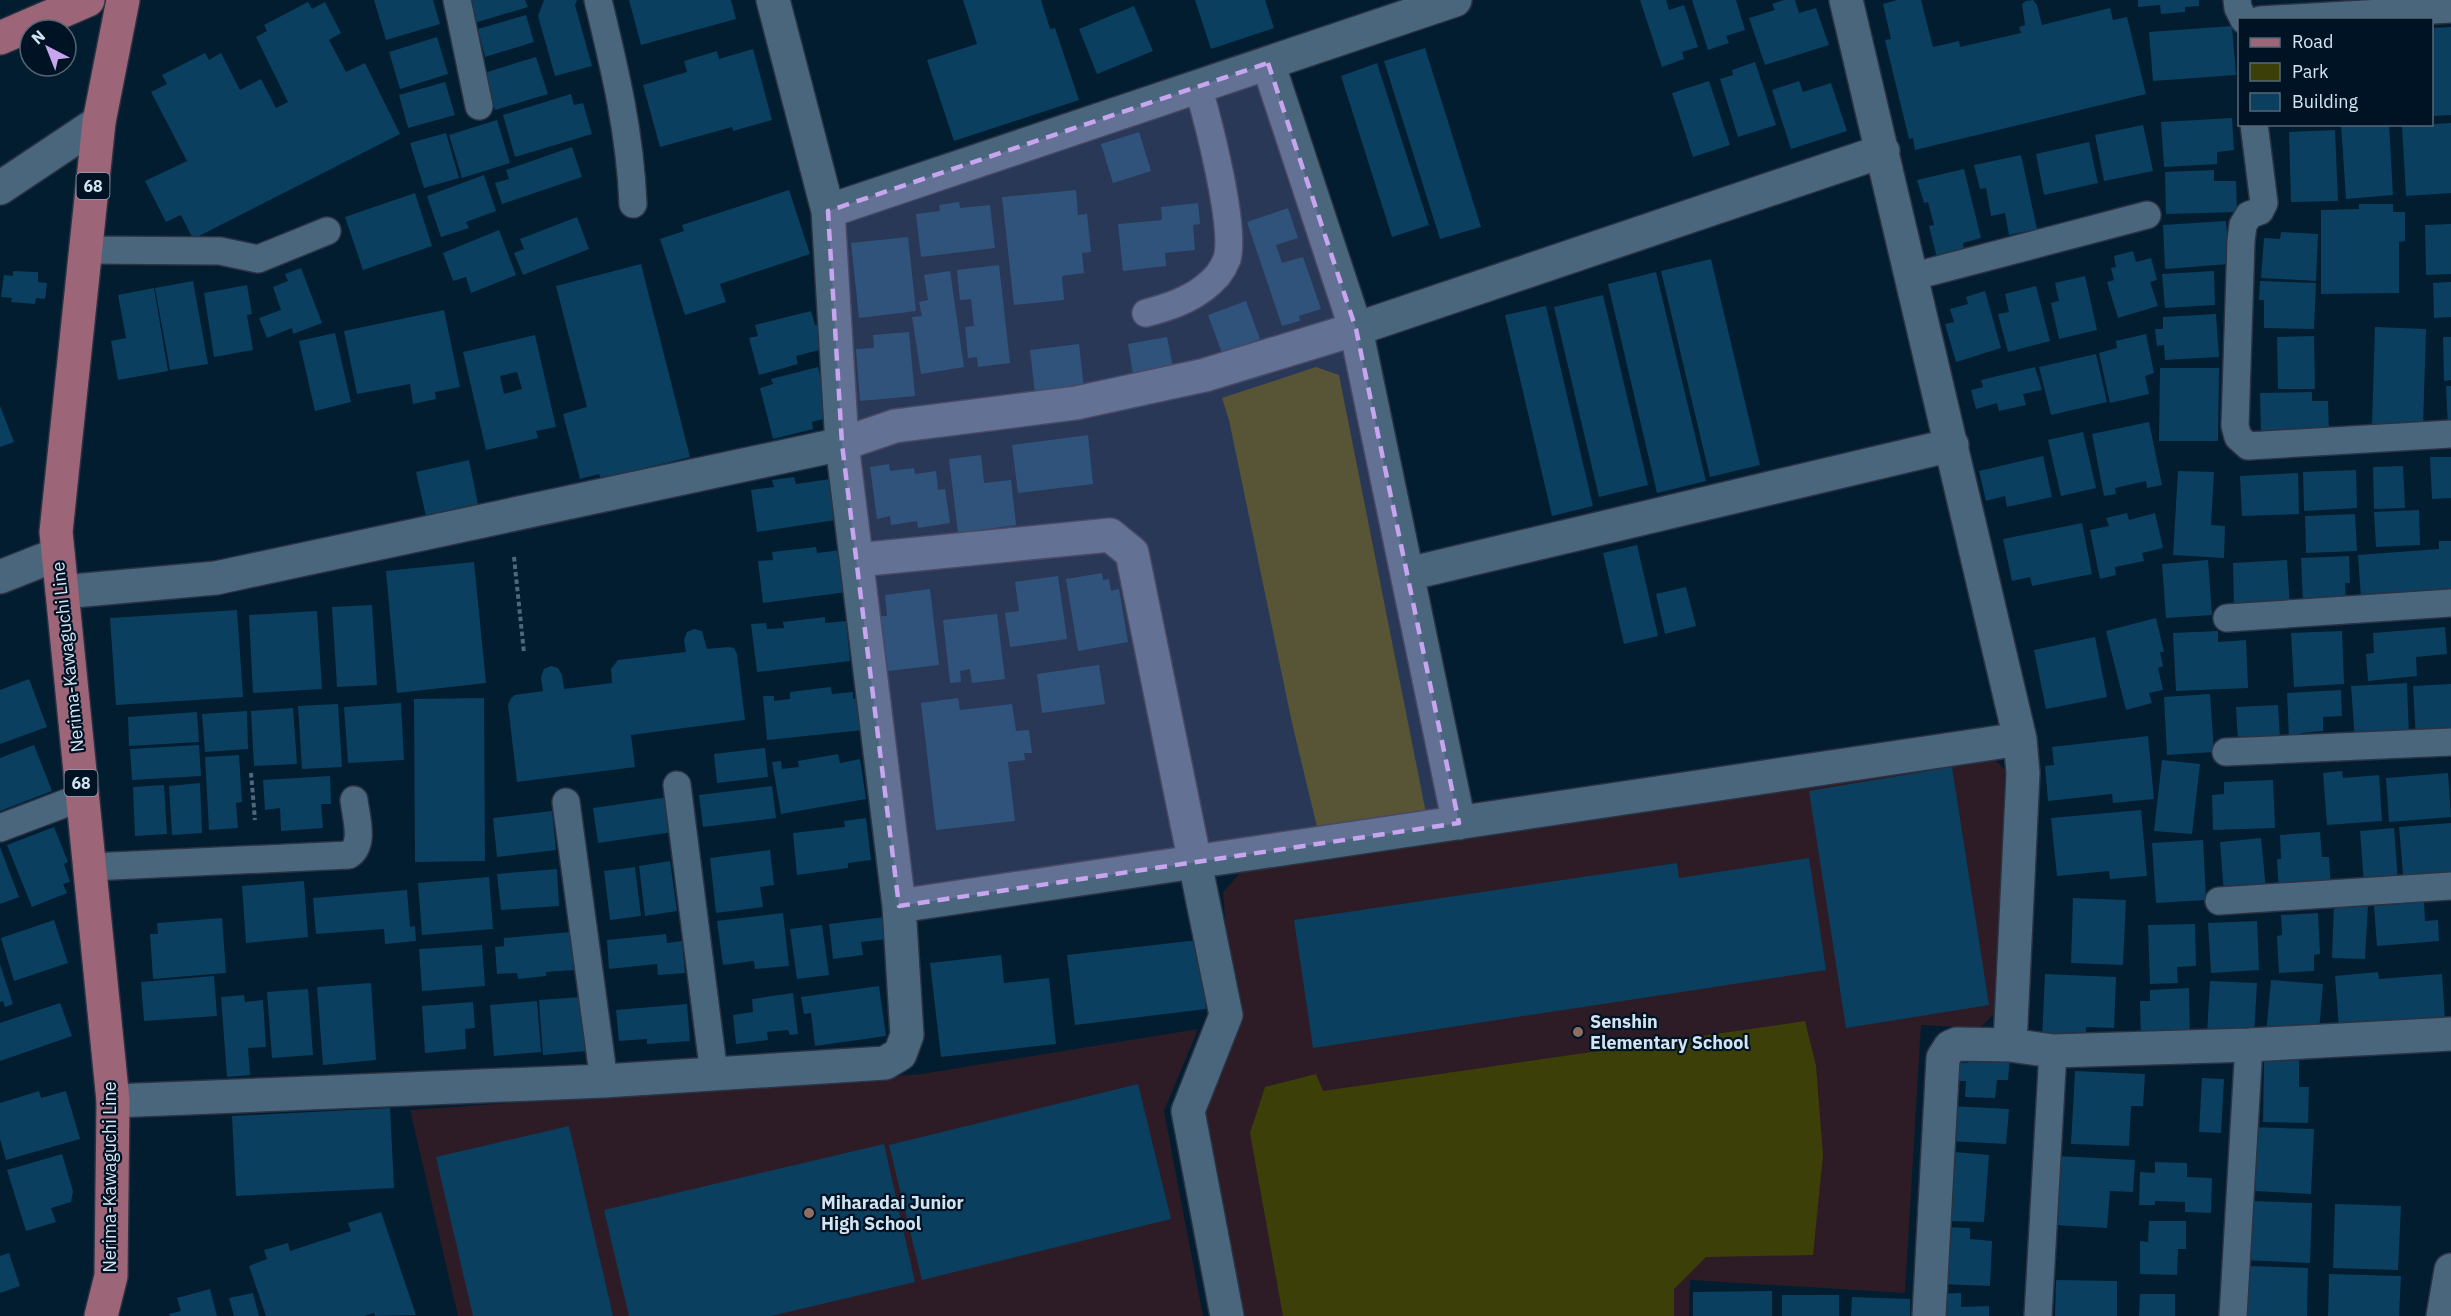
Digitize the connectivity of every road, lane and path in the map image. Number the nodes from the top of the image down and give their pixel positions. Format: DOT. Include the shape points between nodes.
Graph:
graph roads {
  1 [pos="88,0"];
  2 [pos="123,0"];
  3 [pos="457,0"];
  4 [pos="598,0"];
  5 [pos="773,0"];
  6 [pos="1455,0"];
  7 [pos="1846,0"];
  8 [pos="2237,0"];
  9 [pos="2451,9"];
  10 [pos="2243,18"];
  11 [pos="2295,18"];
  12 [pos="0,38"];
  13 [pos="1268,63"];
  14 [pos="1198,87"];
  15 [pos="479,106"];
  16 [pos="99,122"];
  17 [pos="2254,126"];
  18 [pos="1883,151"];
  19 [pos="0,188"];
  20 [pos="633,204"];
  21 [pos="828,211"];
  22 [pos="2147,215"];
  23 [pos="327,231"];
  24 [pos="87,250"];
  25 [pos="1911,277"];
  26 [pos="1146,313"];
  27 [pos="1356,329"];
  28 [pos="2451,434"];
  29 [pos="842,444"];
  30 [pos="1952,445"];
  31 [pos="510,514"];
  32 [pos="58,554"];
  33 [pos="857,560"];
  34 [pos="1408,574"];
  35 [pos="0,577"];
  36 [pos="62,592"];
  37 [pos="2451,603"];
  38 [pos="2227,618"];
  39 [pos="524,653"];
  40 [pos="2020,739"];
  41 [pos="2451,742"];
  42 [pos="2226,752"];
  43 [pos="251,773"];
  44 [pos="677,785"];
  45 [pos="82,797"];
  46 [pos="354,800"];
  47 [pos="566,802"];
  48 [pos="1459,823"];
  49 [pos="0,828"];
  50 [pos="258,859"];
  51 [pos="1196,861"];
  52 [pos="90,867"];
  53 [pos="2451,886"];
  54 [pos="2219,901"];
  55 [pos="899,906"];
  56 [pos="2451,1034"];
  57 [pos="2010,1045"];
  58 [pos="2249,1045"];
  59 [pos="2053,1051"];
  60 [pos="714,1074"];
  61 [pos="604,1081"];
  62 [pos="113,1101"];
  63 [pos="2451,1270"];
  64 [pos="101,1316"];
  65 [pos="1227,1316"];
  66 [pos="1929,1316"];
  67 [pos="2038,1316"];
  68 [pos="2233,1316"];
  69 [pos="2443,1316"];
  1 -- 12 [label="main road"];
  2 -- 16 [label="main road, Nerima-Kawaguchi Line / 68"];
  3 -- 15 [label="lane"];
  4 -- 20 [label="lane" via="631,155"];
  5 -- 21 [label="street"];
  6 -- 13 [label="street"];
  7 -- 18 [label="street"];
  8 -- 10 [label="lane"];
  9 -- 11 [label="lane"];
  13 -- 14 [label="street"];
  13 -- 27 [label="street"];
  14 -- 21 [label="street"];
  14 -- 26 [label="lane" via="1228,229 1227,258 1219,274 1199,292 1173,306"];
  16 -- 19 [label="street"];
  16 -- 24 [label="main road, Nerima-Kawaguchi Line / 68"];
  17 -- 28 [label="lane" via="2264,203 2260,211 2248,215 2241,241 2235,426 2238,437 2248,446"];
  18 -- 25 [label="street"];
  18 -- 27 [label="street"];
  21 -- 29 [label="street"];
  22 -- 25 [label="lane"];
  23 -- 24 [label="lane" via="258,259 220,251"];
  24 -- 32 [label="main road, Nerima-Kawaguchi Line / 68" via="56,532"];
  25 -- 30 [label="street"];
  27 -- 29 [label="street" via="1205,375 1076,403 895,426"];
  27 -- 34 [label="street"];
  29 -- 31 [label="street"];
  29 -- 33 [label="street"];
  30 -- 34 [label="street"];
  30 -- 40 [label="street"];
  31 -- 36 [label="street" via="216,578"];
  31 -- 39 [label="path"];
  32 -- 35 [label="street"];
  32 -- 36 [label="main road, Nerima-Kawaguchi Line / 68"];
  33 -- 51 [label="street" via="1110,535 1118,541 1132,554"];
  33 -- 55 [label="street"];
  34 -- 48 [label="street"];
  36 -- 45 [label="main road, Nerima-Kawaguchi Line / 68"];
  37 -- 38 [label="lane"];
  40 -- 48 [label="street"];
  40 -- 57 [label="street" via="2023,773"];
  41 -- 42 [label="lane"];
  43 -- 50 [label="path"];
  44 -- 60 [label="lane"];
  45 -- 49 [label="lane"];
  45 -- 52 [label="main road, Nerima-Kawaguchi Line / 68"];
  46 -- 50 [label="lane" via="358,840 355,851 349,855"];
  47 -- 61 [label="lane"];
  48 -- 51 [label="street"];
  50 -- 52 [label="lane"];
  51 -- 55 [label="street"];
  51 -- 65 [label="street" via="1226,1015 1188,1111"];
  52 -- 62 [label="main road, Nerima-Kawaguchi Line / 68"];
  53 -- 54 [label="lane"];
  55 -- 60 [label="street" via="908,1035 900,1054 885,1063"];
  56 -- 58 [label="street"];
  57 -- 59 [label="street"];
  57 -- 66 [label="street" via="1957,1044 1943,1058"];
  58 -- 59 [label="street"];
  58 -- 68 [label="lane"];
  59 -- 67 [label="lane"];
  60 -- 61 [label="street"];
  61 -- 62 [label="street"];
  62 -- 64 [label="main road, Nerima-Kawaguchi Line / 68" via="111,1276"];
  63 -- 69 [label="street"];
}
